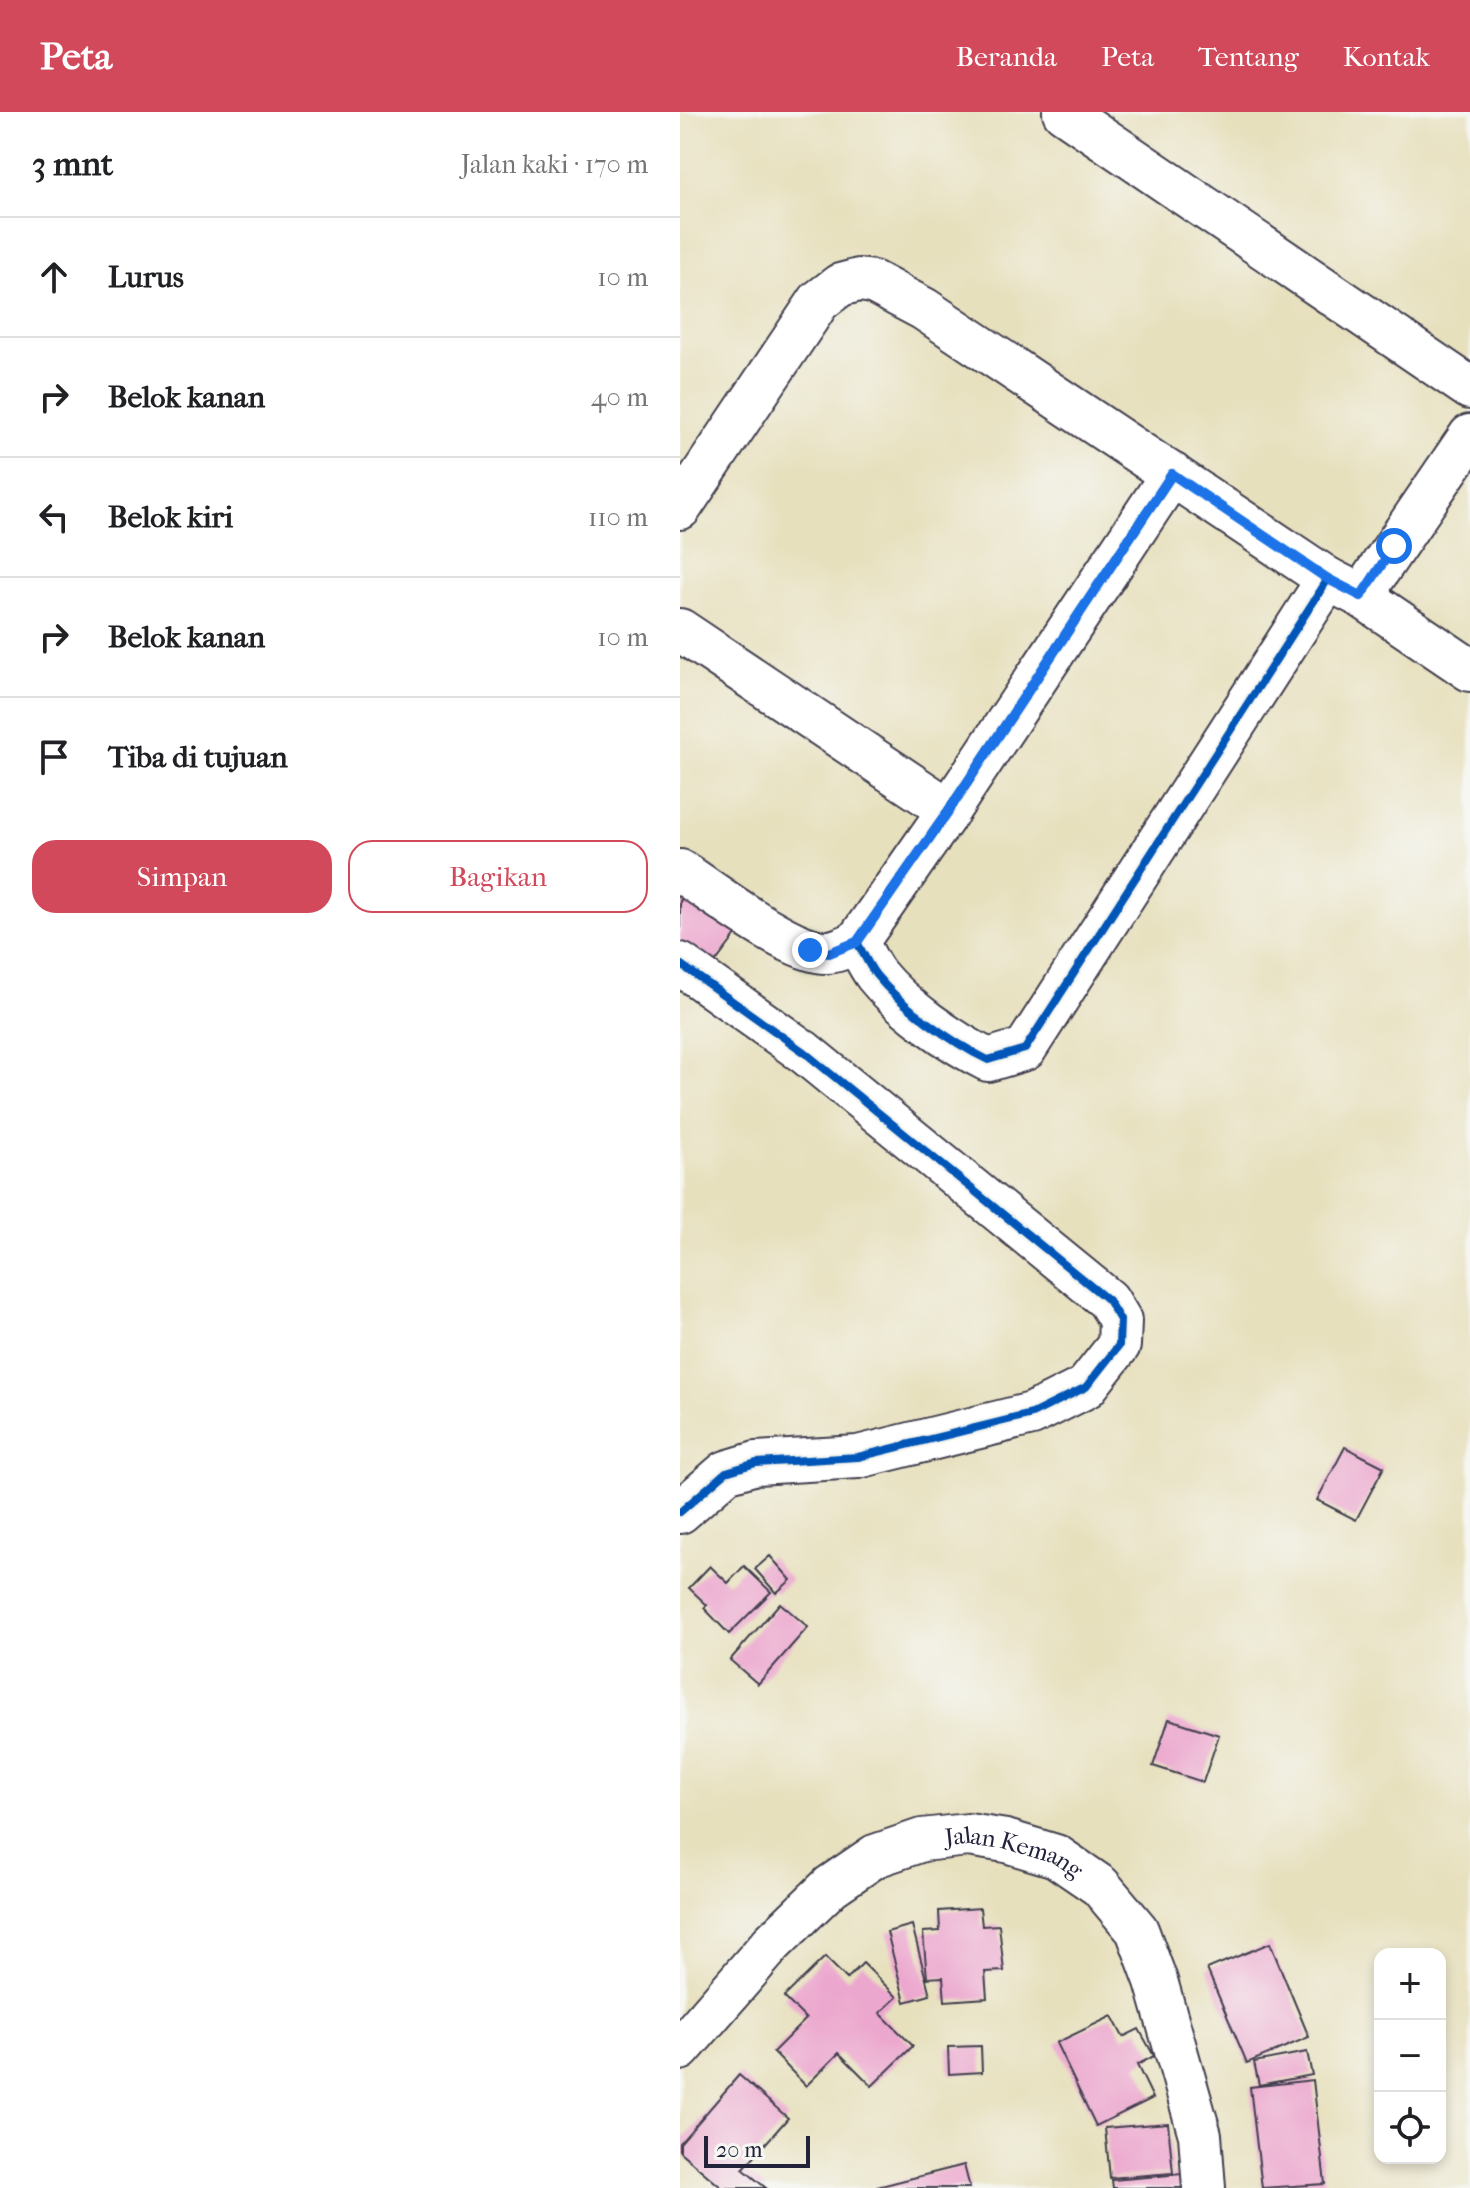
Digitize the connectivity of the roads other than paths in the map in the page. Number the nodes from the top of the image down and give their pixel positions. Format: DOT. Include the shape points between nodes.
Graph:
graph roads {
  1 [pos="1064,112"];
  2 [pos="1470,388"];
  3 [pos="1470,436"];
  4 [pos="1172,474"];
  5 [pos="680,508"];
  6 [pos="1345,587"];
  7 [pos="680,630"];
  8 [pos="1470,670"];
  9 [pos="949,810"];
  10 [pos="680,871"];
  11 [pos="857,942"];
  12 [pos="680,964"];
  13 [pos="680,1512"];
  14 [pos="680,2049"];
  15 [pos="1204,2188"];
  1 -- 2 [label="street"];
  3 -- 6 [label="street"];
  4 -- 5 [label="street" via="924,309 859,280 840,285 819,301"];
  4 -- 6 [label="street"];
  4 -- 9 [label="street"];
  6 -- 8 [label="street"];
  6 -- 11 [label="street" via="1025,1049 988,1060 958,1046 895,994"];
  7 -- 9 [label="street"];
  9 -- 11 [label="street"];
  10 -- 11 [label="street" via="810,950 829,953"];
  12 -- 13 [label="street" via="804,1052 1108,1300 1120,1320 1119,1345 1086,1387 1032,1414 858,1457 756,1463 726,1472"];
  14 -- 15 [label="street, Jalan Kemang" via="772,1943 831,1886 875,1856 922,1840 968,1835 1006,1841 1056,1856 1100,1886 1137,1930 1200,2135"];
}
